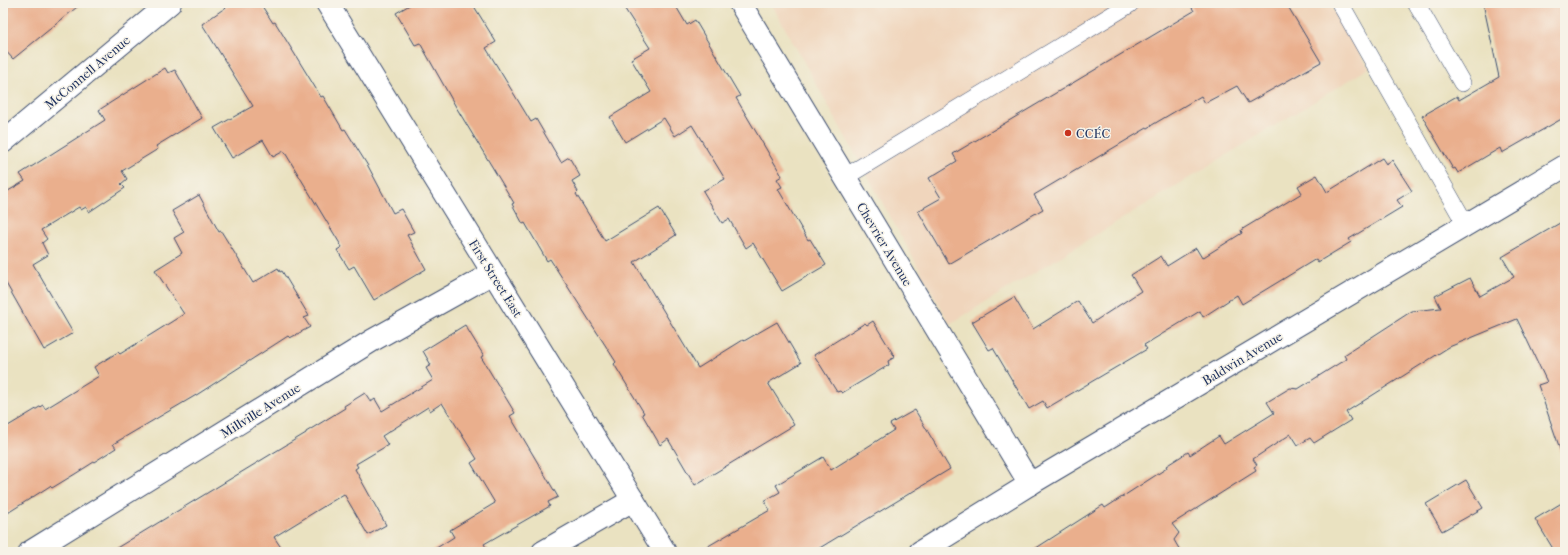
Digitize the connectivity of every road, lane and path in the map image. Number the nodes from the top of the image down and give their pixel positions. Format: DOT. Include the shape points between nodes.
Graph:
graph roads {
  1 [pos="170,3"];
  2 [pos="328,3"];
  3 [pos="740,3"];
  4 [pos="1340,3"];
  5 [pos="1416,3"];
  6 [pos="1130,4"];
  7 [pos="1462,83"];
  8 [pos="3,142"];
  9 [pos="1565,166"];
  10 [pos="845,177"];
  11 [pos="1466,225"];
  12 [pos="493,273"];
  13 [pos="1030,484"];
  14 [pos="634,500"];
  15 [pos="30,552"];
  16 [pos="543,552"];
  17 [pos="665,552"];
  18 [pos="920,552"];
  1 -- 8 [label="street, McConnell Avenue"];
  2 -- 12 [label="street, First Street East"];
  3 -- 10 [label="street, Chevrier Avenue"];
  4 -- 11 [label="lane"];
  5 -- 7 [label="lane"];
  6 -- 10 [label="lane"];
  9 -- 11 [label="street, Baldwin Avenue"];
  10 -- 13 [label="street, Chevrier Avenue"];
  11 -- 13 [label="street, Baldwin Avenue"];
  12 -- 14 [label="street, First Street East"];
  12 -- 15 [label="street, Millville Avenue" via="373,340"];
  13 -- 18 [label="street, Baldwin Avenue"];
  14 -- 16 [label="street"];
  14 -- 17 [label="street, First Street East"];
}
